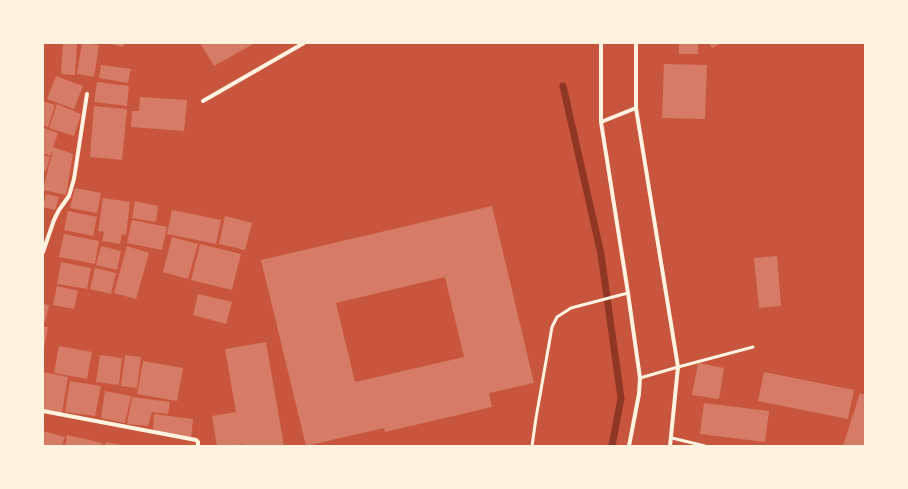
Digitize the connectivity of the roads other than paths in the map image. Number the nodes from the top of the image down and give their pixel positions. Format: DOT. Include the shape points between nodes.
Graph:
graph roads {
  1 [pos="304,43"];
  2 [pos="602,43"];
  3 [pos="636,43"];
  4 [pos="87,94"];
  5 [pos="203,101"];
  6 [pos="636,108"];
  7 [pos="601,122"];
  8 [pos="43,252"];
  9 [pos="628,293"];
  10 [pos="754,347"];
  11 [pos="678,367"];
  12 [pos="640,378"];
  13 [pos="43,411"];
  14 [pos="672,438"];
  15 [pos="198,446"];
  16 [pos="532,446"];
  17 [pos="629,446"];
  18 [pos="670,446"];
  19 [pos="705,446"];
  1 -- 5 [label="street"];
  2 -- 7 [label="street"];
  3 -- 6 [label="street"];
  4 -- 8 [label="street" via="74,179 69,196 54,220"];
  6 -- 7 [label="street"];
  6 -- 11 [label="street"];
  7 -- 9 [label="street"];
  9 -- 12 [label="street"];
  9 -- 16 [label="lane" via="571,308 557,317 552,327"];
  10 -- 11 [label="lane"];
  11 -- 12 [label="lane"];
  11 -- 14 [label="street"];
  12 -- 17 [label="street"];
  13 -- 15 [label="street" via="196,440"];
  14 -- 18 [label="street"];
  14 -- 19 [label="lane"];
}
